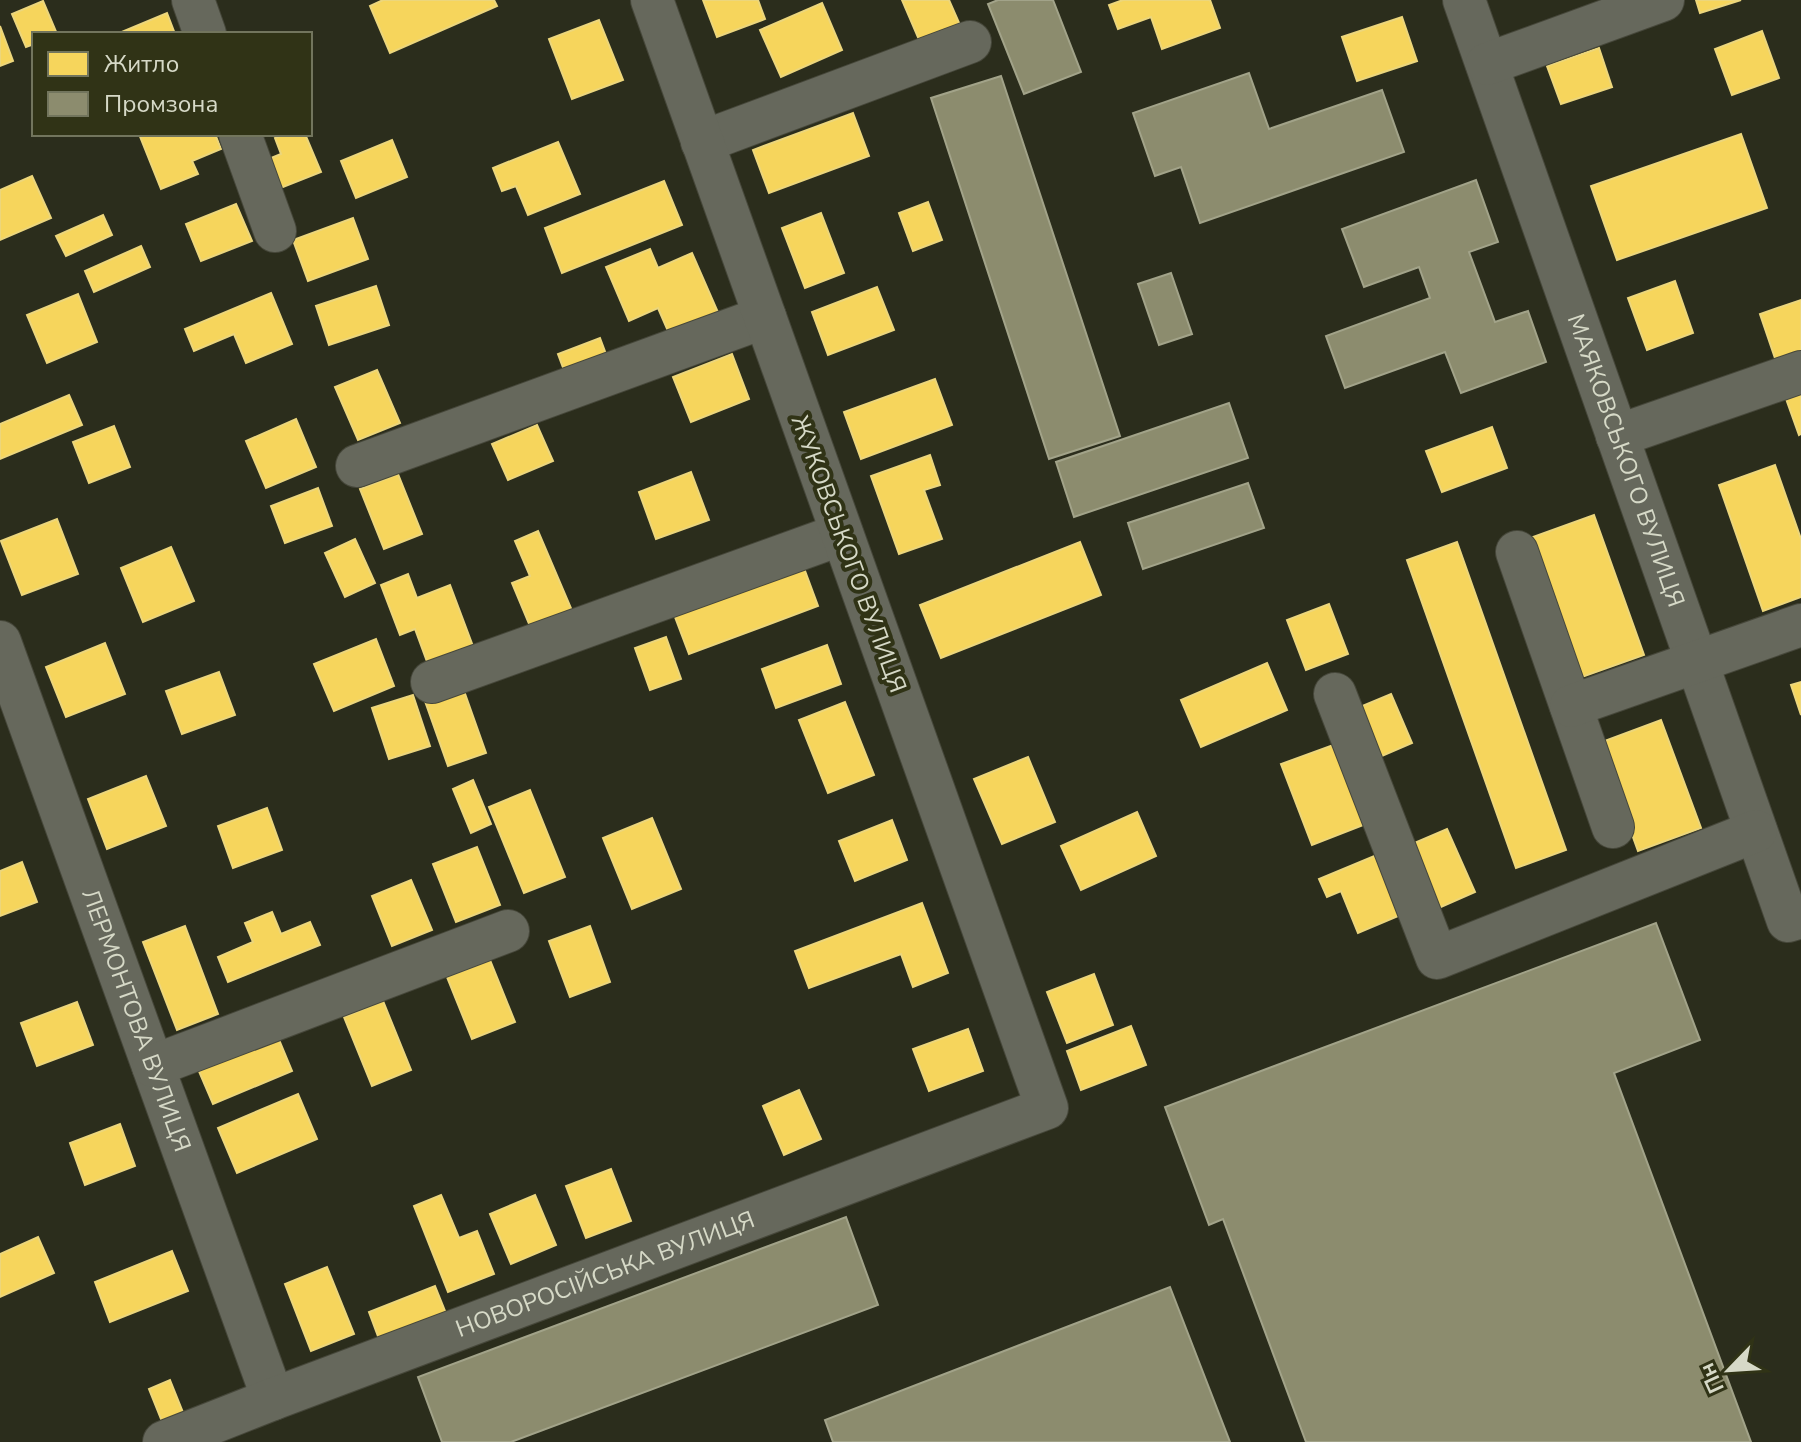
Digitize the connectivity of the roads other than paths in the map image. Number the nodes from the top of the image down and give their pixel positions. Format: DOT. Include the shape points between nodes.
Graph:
graph roads {
  1 [pos="193,0"];
  2 [pos="652,0"];
  3 [pos="1464,0"];
  4 [pos="1663,0"];
  5 [pos="204,32"];
  6 [pos="970,42"];
  7 [pos="1487,64"];
  8 [pos="241,136"];
  9 [pos="702,142"];
  10 [pos="275,231"];
  11 [pos="765,317"];
  12 [pos="1801,372"];
  13 [pos="1617,436"];
  14 [pos="357,466"];
  15 [pos="842,534"];
  16 [pos="1517,552"];
  17 [pos="1801,625"];
  18 [pos="0,642"];
  19 [pos="1697,662"];
  20 [pos="432,682"];
  21 [pos="1335,694"];
  22 [pos="1571,706"];
  23 [pos="1613,827"];
  24 [pos="1756,831"];
  25 [pos="1795,919"];
  26 [pos="508,931"];
  27 [pos="153,1066"];
  28 [pos="1047,1108"];
  29 [pos="273,1399"];
  30 [pos="164,1442"];
  1 -- 5 [label="street"];
  2 -- 9 [label="street, ЖУКОВСЬКОГО ВУЛИЦЯ"];
  3 -- 7 [label="street, МАЯКОВСЬКОГО ВУЛИЦЯ"];
  4 -- 7 [label="street"];
  6 -- 9 [label="street"];
  7 -- 13 [label="street, МАЯКОВСЬКОГО ВУЛИЦЯ"];
  8 -- 10 [label="street"];
  9 -- 11 [label="street, ЖУКОВСЬКОГО ВУЛИЦЯ"];
  11 -- 14 [label="street"];
  11 -- 15 [label="street, ЖУКОВСЬКОГО ВУЛИЦЯ"];
  12 -- 13 [label="street"];
  13 -- 19 [label="street, МАЯКОВСЬКОГО ВУЛИЦЯ"];
  15 -- 20 [label="street"];
  15 -- 28 [label="street, ЖУКОВСЬКОГО ВУЛИЦЯ"];
  16 -- 22 [label="street"];
  17 -- 19 [label="street"];
  18 -- 27 [label="street, ЛЕРМОНТОВА ВУЛИЦЯ"];
  19 -- 22 [label="street"];
  19 -- 24 [label="street, МАЯКОВСЬКОГО ВУЛИЦЯ"];
  21 -- 24 [label="street" via="1437,958"];
  22 -- 23 [label="street"];
  24 -- 25 [label="street, МАЯКОВСЬКОГО ВУЛИЦЯ"];
  26 -- 27 [label="street"];
  27 -- 29 [label="street, ЛЕРМОНТОВА ВУЛИЦЯ"];
  28 -- 29 [label="street, НОВОРОСІЙСЬКА ВУЛИЦЯ"];
  29 -- 30 [label="street, НОВОРОСІЙСЬКА ВУЛИЦЯ"];
}
